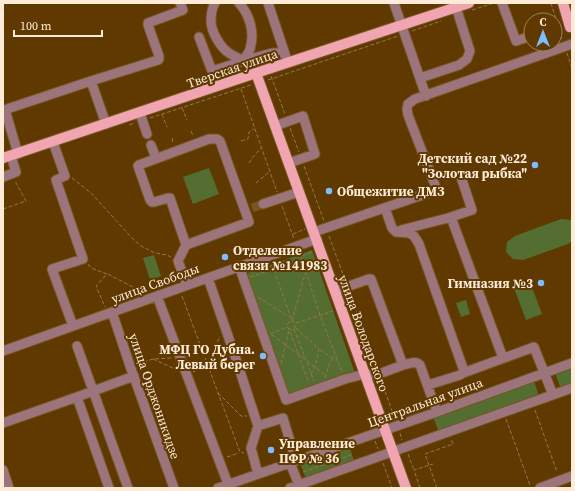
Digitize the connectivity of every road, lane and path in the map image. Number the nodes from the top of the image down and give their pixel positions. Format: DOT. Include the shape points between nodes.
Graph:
graph roads {
  1 [pos="180,3"];
  2 [pos="215,3"];
  3 [pos="239,3"];
  4 [pos="268,3"];
  5 [pos="394,3"];
  6 [pos="495,3"];
  7 [pos="502,3"];
  8 [pos="552,3"];
  9 [pos="563,3"];
  10 [pos="456,7"];
  11 [pos="471,7"];
  12 [pos="445,20"];
  13 [pos="403,29"];
  14 [pos="571,29"];
  15 [pos="199,37"];
  16 [pos="523,39"];
  17 [pos="568,45"];
  18 [pos="286,58"];
  19 [pos="243,60"];
  20 [pos="572,70"];
  21 [pos="270,74"];
  22 [pos="258,78"];
  23 [pos="420,78"];
  24 [pos="91,81"];
  25 [pos="240,88"];
  26 [pos="426,96"];
  27 [pos="182,108"];
  28 [pos="162,114"];
  29 [pos="141,117"];
  30 [pos="187,120"];
  31 [pos="287,121"];
  32 [pos="106,124"];
  33 [pos="128,125"];
  34 [pos="275,126"];
  35 [pos="167,127"];
  36 [pos="255,129"];
  37 [pos="147,134"];
  38 [pos="241,141"];
  39 [pos="53,142"];
  40 [pos="152,146"];
  41 [pos="261,148"];
  42 [pos="10,156"];
  43 [pos="156,158"];
  44 [pos="301,158"];
  45 [pos="249,163"];
  46 [pos="289,163"];
  47 [pos="64,172"];
  48 [pos="270,172"];
  49 [pos="460,174"];
  50 [pos="7,175"];
  51 [pos="256,183"];
  52 [pos="299,192"];
  53 [pos="280,199"];
  54 [pos="263,204"];
  55 [pos="385,208"];
  56 [pos="3,209"];
  57 [pos="448,218"];
  58 [pos="326,228"];
  59 [pos="396,232"];
  60 [pos="315,236"];
  61 [pos="186,245"];
  62 [pos="296,246"];
  63 [pos="320,249"];
  64 [pos="83,259"];
  65 [pos="302,260"];
  66 [pos="178,261"];
  67 [pos="239,266"];
  68 [pos="274,269"];
  69 [pos="306,272"];
  70 [pos="107,274"];
  71 [pos="208,278"];
  72 [pos="244,280"];
  73 [pos="183,287"];
  74 [pos="347,287"];
  75 [pos="248,291"];
  76 [pos="335,291"];
  77 [pos="155,297"];
  78 [pos="341,308"];
  79 [pos="110,313"];
  80 [pos="320,316"];
  81 [pos="290,317"];
  82 [pos="292,321"];
  83 [pos="295,323"];
  84 [pos="225,325"];
  85 [pos="73,326"];
  86 [pos="287,327"];
  87 [pos="295,328"];
  88 [pos="289,329"];
  89 [pos="286,345"];
  90 [pos="77,346"];
  91 [pos="319,349"];
  92 [pos="3,351"];
  93 [pos="298,354"];
  94 [pos="236,356"];
  95 [pos="336,356"];
  96 [pos="180,358"];
  97 [pos="503,358"];
  98 [pos="153,359"];
  99 [pos="333,359"];
  100 [pos="306,360"];
  101 [pos="338,361"];
  102 [pos="572,363"];
  103 [pos="208,365"];
  104 [pos="281,365"];
  105 [pos="403,365"];
  106 [pos="130,366"];
  107 [pos="315,367"];
  108 [pos="463,373"];
  109 [pos="544,373"];
  110 [pos="311,374"];
  111 [pos="365,374"];
  112 [pos="379,374"];
  113 [pos="187,375"];
  114 [pos="326,375"];
  115 [pos="134,376"];
  116 [pos="325,379"];
  117 [pos="345,379"];
  118 [pos="428,386"];
  119 [pos="572,388"];
  120 [pos="314,390"];
  121 [pos="93,391"];
  122 [pos="218,392"];
  123 [pos="553,395"];
  124 [pos="77,397"];
  125 [pos="532,402"];
  126 [pos="437,412"];
  127 [pos="503,413"];
  128 [pos="257,421"];
  129 [pos="3,423"];
  130 [pos="397,426"];
  131 [pos="386,430"];
  132 [pos="451,438"];
  133 [pos="334,448"];
  134 [pos="239,449"];
  135 [pos="393,451"];
  136 [pos="240,452"];
  137 [pos="351,454"];
  138 [pos="338,459"];
  139 [pos="219,460"];
  140 [pos="293,462"];
  141 [pos="433,464"];
  142 [pos="429,465"];
  143 [pos="342,469"];
  144 [pos="3,470"];
  145 [pos="258,474"];
  146 [pos="295,474"];
  147 [pos="572,476"];
  148 [pos="560,480"];
  149 [pos="228,484"];
  150 [pos="246,485"];
  151 [pos="294,486"];
  152 [pos="9,488"];
  153 [pos="109,488"];
  154 [pos="128,488"];
  155 [pos="174,488"];
  156 [pos="218,488"];
  157 [pos="406,488"];
  158 [pos="420,488"];
  159 [pos="437,488"];
  160 [pos="531,488"];
  161 [pos="540,488"];
  1 -- 24 [label="street" via="183,10 148,23 160,58 158,60"];
  2 -- 19 [label="street" via="210,23 214,34 219,44 229,53"];
  3 -- 19 [label="street" via="250,20 252,31 250,50"];
  4 -- 18 [label="street"];
  5 -- 13 [label="street"];
  6 -- 11 [label="path"];
  7 -- 16 [label="street" via="516,41"];
  8 -- 17 [label="path"];
  9 -- 14 [label="main road"];
  10 -- 11 [label="main road, Тверская улица"];
  10 -- 13 [label="main road, Тверская улица"];
  10 -- 23 [label="street" via="470,51 467,59 459,65"];
  12 -- 13 [label="path"];
  13 -- 18 [label="main road, Тверская улица"];
  13 -- 21 [label="path"];
  13 -- 23 [label="street"];
  15 -- 19 [label="street" via="212,70"];
  17 -- 20 [label="path"];
  17 -- 26 [label="street"];
  18 -- 19 [label="street" via="272,53"];
  18 -- 21 [label="main road, Тверская улица"];
  21 -- 22 [label="main road, Тверская улица"];
  21 -- 22 [label="path"];
  21 -- 31 [label="path"];
  22 -- 25 [label="path"];
  22 -- 29 [label="main road, Тверская улица"];
  22 -- 34 [label="main road, улица Володарского"];
  23 -- 26 [label="street"];
  24 -- 32 [label="street"];
  24 -- 42 [label="street" via="7,109"];
  25 -- 27 [label="path"];
  25 -- 36 [label="path"];
  26 -- 55 [label="street, улица Свободы" via="415,99 408,104 407,109 435,185 434,189"];
  27 -- 28 [label="path"];
  27 -- 30 [label="path"];
  28 -- 29 [label="path"];
  28 -- 35 [label="path"];
  29 -- 32 [label="main road, Тверская улица"];
  29 -- 33 [label="path"];
  29 -- 37 [label="street"];
  31 -- 34 [label="street"];
  31 -- 44 [label="path"];
  31 -- 44 [label="street" via="303,116 315,154"];
  32 -- 39 [label="main road, Тверская улица"];
  34 -- 46 [label="main road, улица Володарского"];
  36 -- 38 [label="path" via="249,132 248,139"];
  36 -- 41 [label="path"];
  39 -- 42 [label="main road, Тверская улица"];
  39 -- 47 [label="street"];
  40 -- 43 [label="street"];
  41 -- 45 [label="path"];
  41 -- 48 [label="path"];
  42 -- 50 [label="street" via="16,172"];
  43 -- 61 [label="street" via="139,165 138,168 152,202 170,198"];
  43 -- 61 [label="street" via="209,139 217,139 248,210 249,222"];
  44 -- 46 [label="street"];
  44 -- 58 [label="path"];
  46 -- 52 [label="main road, улица Володарского"];
  47 -- 64 [label="street" via="65,176 56,180"];
  47 -- 66 [label="path" via="91,192 141,246"];
  48 -- 51 [label="path"];
  48 -- 53 [label="path"];
  49 -- 57 [label="street" via="472,210"];
  50 -- 56 [label="path" via="26,201"];
  52 -- 53 [label="street"];
  52 -- 60 [label="main road, улица Володарского"];
  53 -- 54 [label="street"];
  53 -- 62 [label="path"];
  55 -- 58 [label="street, улица Свободы"];
  55 -- 59 [label="street"];
  57 -- 59 [label="street"];
  57 -- 97 [label="street" via="452,220"];
  58 -- 60 [label="street, улица Свободы"];
  58 -- 74 [label="path"];
  59 -- 108 [label="street" via="409,233 419,244"];
  60 -- 62 [label="street, улица Свободы"];
  60 -- 63 [label="main road, улица Володарского"];
  61 -- 66 [label="street"];
  62 -- 67 [label="street, улица Свободы"];
  63 -- 65 [label="path" via="301,256"];
  63 -- 76 [label="main road, улица Володарского"];
  64 -- 70 [label="path" via="91,268"];
  64 -- 85 [label="street" via="52,269"];
  65 -- 68 [label="path"];
  65 -- 69 [label="path"];
  66 -- 73 [label="street"];
  67 -- 71 [label="street, улица Свободы"];
  67 -- 72 [label="street"];
  68 -- 72 [label="path"];
  68 -- 81 [label="path"];
  69 -- 80 [label="path"];
  69 -- 82 [label="path"];
  70 -- 77 [label="path"];
  70 -- 79 [label="path" via="96,286"];
  71 -- 73 [label="street, улица Свободы"];
  71 -- 84 [label="street"];
  72 -- 75 [label="street"];
  73 -- 77 [label="street, улица Свободы"];
  73 -- 103 [label="path"];
  74 -- 76 [label="street"];
  74 -- 105 [label="street" via="371,279"];
  74 -- 112 [label="path"];
  75 -- 81 [label="path"];
  75 -- 120 [label="street" via="286,400"];
  76 -- 78 [label="main road, улица Володарского"];
  77 -- 79 [label="street, улица Свободы"];
  77 -- 96 [label="street"];
  78 -- 80 [label="path"];
  78 -- 111 [label="main road, улица Володарского"];
  79 -- 85 [label="street, улица Свободы"];
  79 -- 106 [label="street, улица Орджоникидзе"];
  80 -- 83 [label="path"];
  80 -- 95 [label="path"];
  81 -- 82 [label="path"];
  82 -- 83 [label="path"];
  82 -- 86 [label="path"];
  83 -- 87 [label="path"];
  84 -- 94 [label="street"];
  84 -- 103 [label="path"];
  85 -- 92 [label="street, улица Свободы"];
  86 -- 88 [label="path"];
  86 -- 89 [label="path" via="270,334"];
  87 -- 88 [label="path"];
  87 -- 91 [label="path"];
  87 -- 100 [label="path"];
  88 -- 89 [label="path"];
  88 -- 93 [label="path"];
  89 -- 93 [label="path"];
  89 -- 104 [label="path"];
  90 -- 121 [label="street"];
  91 -- 99 [label="path"];
  91 -- 107 [label="path"];
  93 -- 100 [label="path"];
  93 -- 120 [label="path"];
  94 -- 103 [label="path"];
  94 -- 128 [label="street"];
  95 -- 99 [label="path"];
  95 -- 101 [label="path"];
  96 -- 98 [label="path"];
  96 -- 113 [label="street"];
  97 -- 108 [label="street"];
  97 -- 109 [label="street" via="534,347"];
  98 -- 106 [label="path"];
  98 -- 113 [label="path"];
  99 -- 101 [label="path"];
  99 -- 114 [label="path"];
  100 -- 107 [label="path"];
  100 -- 110 [label="path"];
  101 -- 117 [label="path"];
  102 -- 109 [label="street, Центральная улица"];
  103 -- 113 [label="path"];
  103 -- 122 [label="path"];
  105 -- 112 [label="street"];
  105 -- 118 [label="street" via="414,362 420,365"];
  106 -- 115 [label="street, улица Орджоникидзе"];
  107 -- 110 [label="path"];
  107 -- 114 [label="path"];
  108 -- 118 [label="street"];
  109 -- 123 [label="street"];
  109 -- 126 [label="street, Центральная улица"];
  110 -- 120 [label="path"];
  111 -- 112 [label="street"];
  111 -- 117 [label="street"];
  111 -- 131 [label="main road, улица Володарского"];
  112 -- 130 [label="path"];
  113 -- 139 [label="street"];
  114 -- 116 [label="path"];
  115 -- 121 [label="street"];
  115 -- 155 [label="street, улица Орджоникидзе"];
  117 -- 120 [label="street"];
  118 -- 126 [label="street"];
  119 -- 123 [label="street"];
  121 -- 124 [label="street"];
  121 -- 154 [label="street"];
  122 -- 128 [label="path" via="241,416"];
  122 -- 134 [label="path"];
  123 -- 125 [label="street"];
  124 -- 129 [label="street"];
  124 -- 153 [label="street"];
  125 -- 127 [label="street"];
  125 -- 148 [label="path"];
  126 -- 130 [label="street, Центральная улица"];
  127 -- 135 [label="street"];
  127 -- 160 [label="path"];
  128 -- 140 [label="street" via="282,418"];
  128 -- 145 [label="street" via="251,448"];
  130 -- 131 [label="street, Центральная улица"];
  131 -- 133 [label="street, Центральная улица"];
  131 -- 135 [label="main road, улица Володарского"];
  132 -- 142 [label="path" via="453,444 425,454"];
  133 -- 138 [label="path"];
  133 -- 140 [label="street, Центральная улица"];
  135 -- 143 [label="street"];
  135 -- 157 [label="main road, улица Володарского"];
  136 -- 139 [label="path"];
  137 -- 138 [label="path"];
  138 -- 143 [label="path"];
  138 -- 146 [label="path"];
  139 -- 149 [label="street"];
  140 -- 145 [label="street, Центральная улица"];
  140 -- 146 [label="street"];
  141 -- 142 [label="path"];
  142 -- 158 [label="path" via="414,470"];
  142 -- 159 [label="path"];
  143 -- 151 [label="street"];
  144 -- 152 [label="street"];
  145 -- 150 [label="street, Центральная улица"];
  146 -- 151 [label="street"];
  147 -- 148 [label="street"];
  148 -- 161 [label="street"];
  149 -- 150 [label="street, Центральная улица"];
  149 -- 156 [label="street, Центральная улица"];
}
